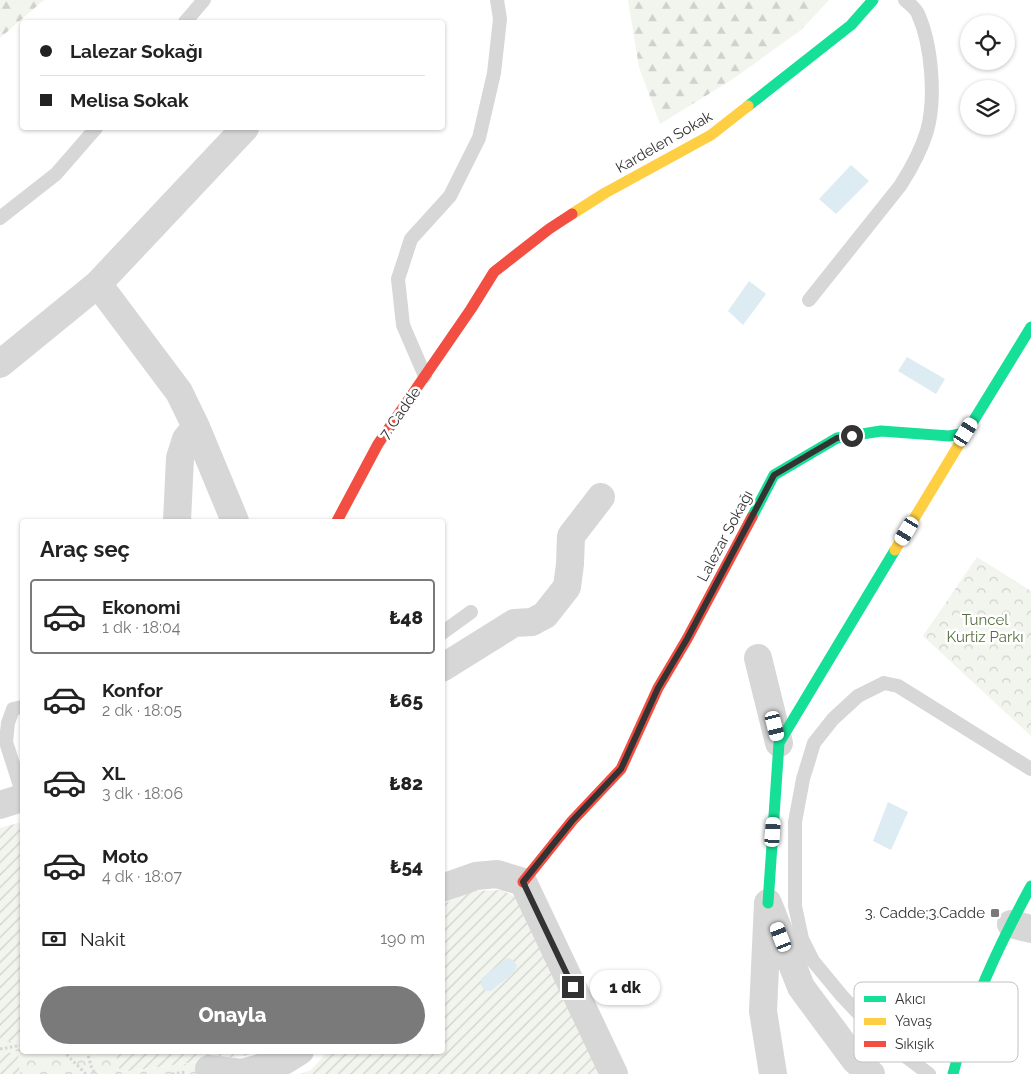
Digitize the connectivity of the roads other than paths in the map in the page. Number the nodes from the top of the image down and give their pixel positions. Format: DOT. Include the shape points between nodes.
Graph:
graph roads {
  1 [pos="204,0"];
  2 [pos="497,0"];
  3 [pos="873,0"];
  4 [pos="905,0"];
  5 [pos="187,20"];
  6 [pos="94,130"];
  7 [pos="243,130"];
  8 [pos="0,218"];
  9 [pos="98,284"];
  10 [pos="809,300"];
  11 [pos="471,309"];
  12 [pos="1031,328"];
  13 [pos="0,364"];
  14 [pos="425,376"];
  15 [pos="196,427"];
  16 [pos="966,432"];
  17 [pos="600,497"];
  18 [pos="177,519"];
  19 [pos="234,519"];
  20 [pos="338,519"];
  21 [pos="471,612"];
  22 [pos="445,631"];
  23 [pos="758,658"];
  24 [pos="445,666"];
  25 [pos="20,707"];
  26 [pos="779,743"];
  27 [pos="1031,769"];
  28 [pos="20,786"];
  29 [pos="20,799"];
  30 [pos="0,805"];
  31 [pos="523,882"];
  32 [pos="1031,886"];
  33 [pos="445,887"];
  34 [pos="768,903"];
  35 [pos="1021,926"];
  36 [pos="983,982"];
  37 [pos="854,1009"];
  38 [pos="295,1054"];
  39 [pos="854,1059"];
  40 [pos="857,1062"];
  41 [pos="913,1062"];
  42 [pos="209,1068"];
  43 [pos="614,1074"];
  44 [pos="773,1074"];
  45 [pos="871,1074"];
  46 [pos="929,1074"];
  1 -- 5 [label="lane"];
  2 -- 14 [label="lane" via="500,19 494,73 479,138 450,196 411,239 398,280 403,325"];
  3 -- 11 [label="street, Kardelen Sokak" via="851,26 711,135 605,193 549,229 494,272"];
  4 -- 10 [label="lane" via="918,12 930,61 932,84 927,130 911,170 900,186"];
  6 -- 8 [label="lane" via="56,174"];
  7 -- 9 [label="street"];
  9 -- 13 [label="street"];
  9 -- 15 [label="street" via="179,392"];
  11 -- 14 [label="street, 7. Cadde"];
  12 -- 16 [label="street"];
  14 -- 20 [label="street, 7. Cadde" via="378,444"];
  15 -- 18 [label="street" via="186,439 180,458"];
  15 -- 19 [label="street"];
  16 -- 26 [label="street"];
  16 -- 31 [label="street, Lalezar Sokağı" via="949,436 881,431 837,438 774,475 658,688 621,769 572,821"];
  17 -- 24 [label="street" via="571,536 567,587 545,616 532,622 514,623"];
  21 -- 22 [label="lane"];
  23 -- 26 [label="street"];
  25 -- 28 [label="lane" via="13,709 6,742"];
  26 -- 34 [label="street"];
  27 -- 37 [label="lane" via="898,686 884,683 858,696 833,719 814,743 795,822 795,906 802,939 813,961"];
  29 -- 30 [label="street"];
  31 -- 33 [label="street" via="497,874 476,876"];
  31 -- 43 [label="street"];
  32 -- 35 [label="street"];
  34 -- 39 [label="street" via="801,987"];
  34 -- 44 [label="street" via="763,1011"];
  35 -- 36 [label="street"];
  38 -- 42 [label="street" via="284,1061 242,1073"];
  40 -- 45 [label="street"];
  41 -- 46 [label="lane"];
}
